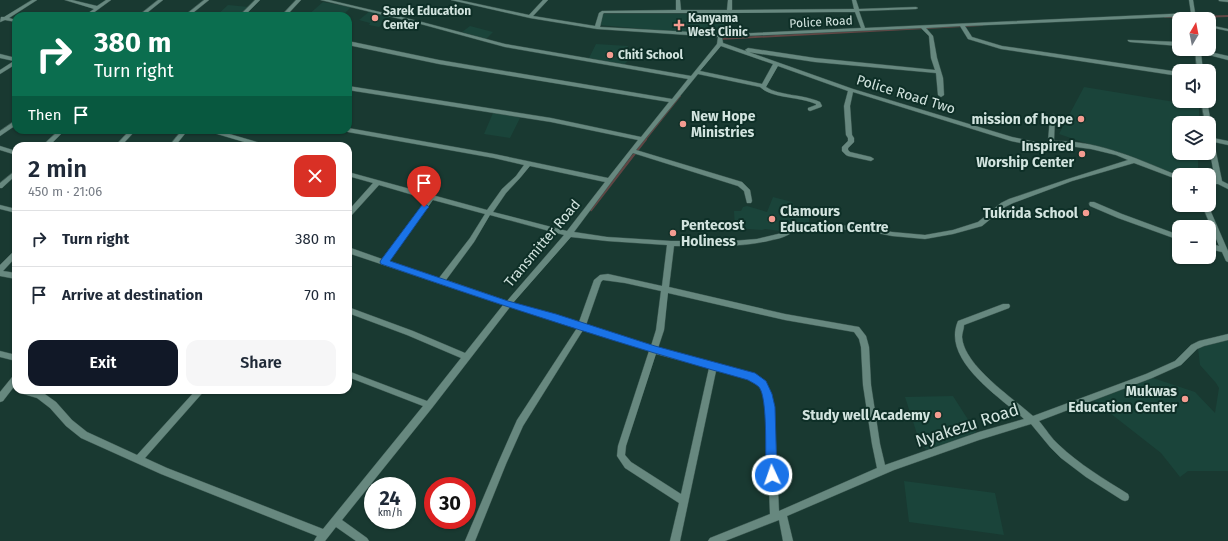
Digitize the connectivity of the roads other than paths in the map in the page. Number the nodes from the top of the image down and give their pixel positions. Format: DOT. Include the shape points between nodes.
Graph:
graph roads {
  1 [pos="35,0"];
  2 [pos="67,0"];
  3 [pos="110,0"];
  4 [pos="161,0"];
  5 [pos="207,0"];
  6 [pos="258,0"];
  7 [pos="299,0"];
  8 [pos="323,0"];
  9 [pos="452,0"];
  10 [pos="546,0"];
  11 [pos="678,0"];
  12 [pos="730,0"];
  13 [pos="854,0"];
  14 [pos="1191,0"];
  15 [pos="1222,0"];
  16 [pos="1228,1"];
  17 [pos="97,8"];
  18 [pos="916,8"];
  19 [pos="856,10"];
  20 [pos="14,12"];
  21 [pos="92,12"];
  22 [pos="145,12"];
  23 [pos="191,12"];
  24 [pos="245,12"];
  25 [pos="286,12"];
  26 [pos="679,12"];
  27 [pos="729,12"];
  28 [pos="1193,12"];
  29 [pos="12,13"];
  30 [pos="530,17"];
  31 [pos="1172,18"];
  32 [pos="2,19"];
  33 [pos="12,20"];
  34 [pos="962,26"];
  35 [pos="923,27"];
  36 [pos="1216,27"];
  37 [pos="597,28"];
  38 [pos="864,30"];
  39 [pos="1228,30"];
  40 [pos="720,36"];
  41 [pos="730,36"];
  42 [pos="1130,41"];
  43 [pos="720,44"];
  44 [pos="1172,44"];
  45 [pos="352,45"];
  46 [pos="740,50"];
  47 [pos="1216,55"];
  48 [pos="0,56"];
  49 [pos="1228,58"];
  50 [pos="12,60"];
  51 [pos="12,64"];
  52 [pos="776,64"];
  53 [pos="0,72"];
  54 [pos="938,72"];
  55 [pos="1172,73"];
  56 [pos="694,75"];
  57 [pos="763,86"];
  58 [pos="352,89"];
  59 [pos="851,90"];
  60 [pos="942,95"];
  61 [pos="672,101"];
  62 [pos="810,109"];
  63 [pos="1053,116"];
  64 [pos="12,125"];
  65 [pos="352,131"];
  66 [pos="0,134"];
  67 [pos="58,134"];
  68 [pos="129,134"];
  69 [pos="182,134"];
  70 [pos="223,134"];
  71 [pos="642,139"];
  72 [pos="244,140"];
  73 [pos="1216,140"];
  74 [pos="49,142"];
  75 [pos="122,142"];
  76 [pos="175,142"];
  77 [pos="242,142"];
  78 [pos="251,142"];
  79 [pos="1228,143"];
  80 [pos="1051,144"];
  81 [pos="0,148"];
  82 [pos="632,151"];
  83 [pos="12,152"];
  84 [pos="871,159"];
  85 [pos="1214,160"];
  86 [pos="1133,161"];
  87 [pos="528,164"];
  88 [pos="352,175"];
  89 [pos="1172,175"];
  90 [pos="12,176"];
  91 [pos="610,181"];
  92 [pos="378,182"];
  93 [pos="1219,182"];
  94 [pos="0,186"];
  95 [pos="1228,187"];
  96 [pos="431,198"];
  97 [pos="749,201"];
  98 [pos="1092,204"];
  99 [pos="0,207"];
  100 [pos="12,210"];
  101 [pos="352,211"];
  102 [pos="489,212"];
  103 [pos="1208,212"];
  104 [pos="569,234"];
  105 [pos="1172,235"];
  106 [pos="671,243"];
  107 [pos="1216,248"];
  108 [pos="1223,250"];
  109 [pos="352,251"];
  110 [pos="12,257"];
  111 [pos="1228,259"];
  112 [pos="384,262"];
  113 [pos="0,270"];
  114 [pos="0,273"];
  115 [pos="12,275"];
  116 [pos="441,281"];
  117 [pos="666,290"];
  118 [pos="508,304"];
  119 [pos="1006,306"];
  120 [pos="352,311"];
  121 [pos="581,327"];
  122 [pos="1228,337"];
  123 [pos="655,350"];
  124 [pos="0,354"];
  125 [pos="12,357"];
  126 [pos="466,357"];
  127 [pos="713,366"];
  128 [pos="352,376"];
  129 [pos="12,388"];
  130 [pos="36,394"];
  131 [pos="197,394"];
  132 [pos="0,398"];
  133 [pos="429,405"];
  134 [pos="1032,420"];
  135 [pos="138,460"];
  136 [pos="882,470"];
  137 [pos="1125,497"];
  138 [pos="683,501"];
  139 [pos="778,516"];
  140 [pos="336,521"];
  141 [pos="322,538"];
  142 [pos="364,541"];
  143 [pos="470,541"];
  144 [pos="675,541"];
  145 [pos="713,541"];
  146 [pos="788,541"];
  1 -- 20 [label="street"];
  2 -- 17 [label="street"];
  3 -- 17 [label="street"];
  4 -- 22 [label="street"];
  5 -- 23 [label="street"];
  6 -- 24 [label="street"];
  7 -- 25 [label="street"];
  8 -- 56 [label="street" via="352,4 505,45"];
  9 -- 30 [label="street, Police Road"];
  10 -- 30 [label="street"];
  11 -- 26 [label="street"];
  12 -- 27 [label="street"];
  13 -- 19 [label="street"];
  14 -- 28 [label="street"];
  15 -- 16 [label="street"];
  17 -- 21 [label="street"];
  18 -- 19 [label="street"];
  19 -- 27 [label="street"];
  19 -- 38 [label="street"];
  26 -- 27 [label="street"];
  26 -- 37 [label="street" via="602,12"];
  27 -- 41 [label="street"];
  29 -- 32 [label="street"];
  30 -- 37 [label="street, Police Road"];
  31 -- 34 [label="street, Police Road"];
  32 -- 33 [label="street"];
  34 -- 35 [label="street, Police Road"];
  34 -- 55 [label="street" via="970,38 1001,47"];
  35 -- 38 [label="street, Police Road"];
  35 -- 54 [label="street" via="931,36"];
  36 -- 39 [label="street"];
  37 -- 40 [label="street, Police Road"];
  38 -- 41 [label="street, Police Road"];
  40 -- 41 [label="street, Police Road"];
  40 -- 43 [label="street"];
  42 -- 44 [label="street"];
  43 -- 46 [label="street, Police Road Two"];
  43 -- 56 [label="street, Transmitter Road"];
  45 -- 61 [label="street"];
  46 -- 52 [label="street, Police Road Two"];
  46 -- 54 [label="street"];
  47 -- 49 [label="street"];
  48 -- 50 [label="street"];
  51 -- 53 [label="street"];
  52 -- 57 [label="street"];
  52 -- 59 [label="street, Police Road Two"];
  54 -- 60 [label="street"];
  56 -- 57 [label="street"];
  56 -- 61 [label="street, Transmitter Road"];
  57 -- 62 [label="street" via="767,90 803,97 818,103 819,106"];
  58 -- 71 [label="street" via="537,118"];
  59 -- 80 [label="street, Police Road Two" via="1011,139"];
  59 -- 84 [label="street" via="847,106 851,142 845,151"];
  61 -- 71 [label="street, Transmitter Road"];
  63 -- 80 [label="street"];
  64 -- 66 [label="street"];
  65 -- 87 [label="street"];
  67 -- 74 [label="street"];
  68 -- 75 [label="street"];
  69 -- 76 [label="street"];
  70 -- 72 [label="street"];
  71 -- 82 [label="street, Transmitter Road"];
  72 -- 77 [label="street"];
  72 -- 78 [label="street"];
  73 -- 79 [label="street"];
  80 -- 86 [label="street, Police Road Two" via="1091,148 1118,154"];
  81 -- 83 [label="street"];
  82 -- 91 [label="street, Transmitter Road"];
  82 -- 97 [label="street" via="740,184 747,190"];
  85 -- 93 [label="street"];
  86 -- 89 [label="street, Police Road Two"];
  86 -- 106 [label="street" via="1011,201 980,224 925,237 857,227 790,231 784,235 732,244"];
  87 -- 91 [label="street"];
  87 -- 102 [label="street"];
  88 -- 92 [label="street"];
  90 -- 94 [label="street"];
  91 -- 104 [label="street, Transmitter Road"];
  92 -- 96 [label="street"];
  92 -- 101 [label="street"];
  93 -- 95 [label="street"];
  96 -- 102 [label="street"];
  96 -- 112 [label="street"];
  98 -- 105 [label="street"];
  99 -- 100 [label="street"];
  102 -- 104 [label="street"];
  102 -- 116 [label="street" via="472,240"];
  103 -- 108 [label="street"];
  104 -- 106 [label="street"];
  104 -- 118 [label="street, Transmitter Road"];
  106 -- 117 [label="street"];
  107 -- 108 [label="street"];
  108 -- 111 [label="street"];
  109 -- 112 [label="street"];
  110 -- 113 [label="street"];
  112 -- 116 [label="street"];
  114 -- 115 [label="street"];
  116 -- 118 [label="street"];
  117 -- 121 [label="street" via="602,277 593,291"];
  117 -- 123 [label="street"];
  117 -- 136 [label="street" via="785,317 856,329 863,338 865,347 867,385"];
  118 -- 121 [label="street"];
  118 -- 126 [label="street, Transmitter Road"];
  119 -- 134 [label="street" via="961,323 960,344 970,364 985,380"];
  120 -- 126 [label="street"];
  121 -- 123 [label="street"];
  121 -- 143 [label="street" via="520,423"];
  122 -- 134 [label="street, Nyakezu Road" via="1202,343 1194,347 1178,363"];
  123 -- 127 [label="street"];
  123 -- 138 [label="street" via="622,446 621,456 628,465"];
  124 -- 125 [label="street"];
  126 -- 133 [label="street, Transmitter Road"];
  127 -- 138 [label="street"];
  127 -- 139 [label="street" via="751,377 763,384 770,407"];
  128 -- 133 [label="street"];
  129 -- 132 [label="street"];
  130 -- 135 [label="street" via="53,405 84,435"];
  131 -- 135 [label="street"];
  133 -- 140 [label="street, Transmitter Road"];
  134 -- 136 [label="street, Nyakezu Road" via="944,447"];
  134 -- 137 [label="street" via="1069,459"];
  135 -- 141 [label="street"];
  136 -- 139 [label="street, Nyakezu Road"];
  138 -- 144 [label="street"];
  139 -- 145 [label="street, Nyakezu Road"];
  139 -- 146 [label="street"];
  140 -- 141 [label="street, Transmitter Road"];
  140 -- 142 [label="street"];
}
